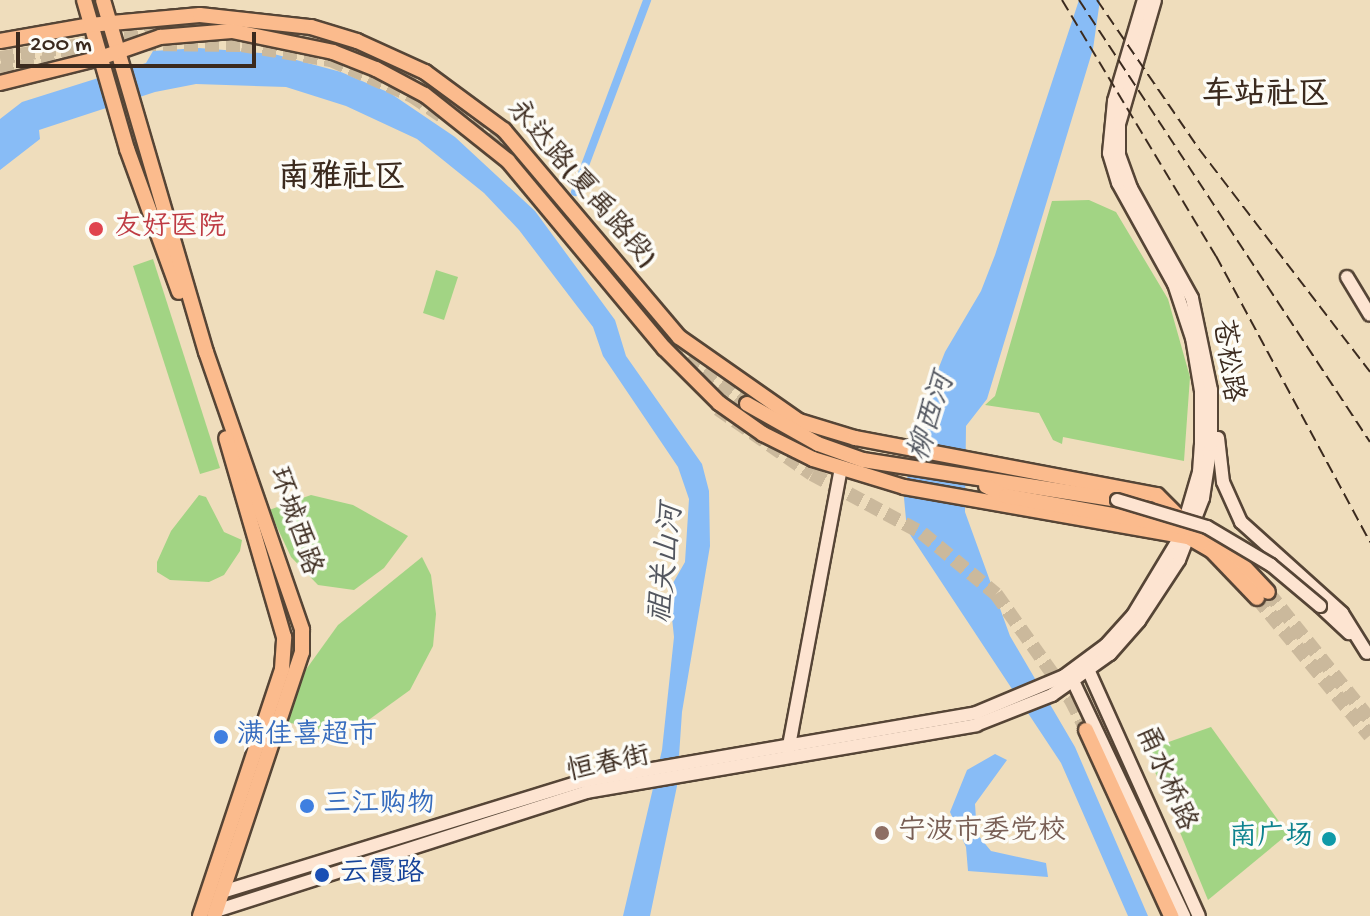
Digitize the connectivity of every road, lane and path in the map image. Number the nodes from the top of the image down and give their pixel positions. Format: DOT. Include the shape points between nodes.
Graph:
graph roads {
  1 [pos="84,0"];
  2 [pos="103,0"];
  3 [pos="1144,0"];
  4 [pos="1155,0"];
  5 [pos="110,22"];
  6 [pos="90,25"];
  7 [pos="0,41"];
  8 [pos="119,52"];
  9 [pos="100,58"];
  10 [pos="0,83"];
  11 [pos="1370,296"];
  12 [pos="1194,306"];
  13 [pos="1370,315"];
  14 [pos="747,404"];
  15 [pos="904,457"];
  16 [pos="841,469"];
  17 [pos="977,470"];
  18 [pos="1117,500"];
  19 [pos="1186,533"];
  20 [pos="1263,595"];
  21 [pos="1369,655"];
  22 [pos="1087,667"];
  23 [pos="1074,683"];
  24 [pos="1049,690"];
  25 [pos="1086,730"];
  26 [pos="788,751"];
  27 [pos="632,779"];
  28 [pos="222,892"];
  29 [pos="215,914"];
  30 [pos="200,916"];
  31 [pos="1171,916"];
  32 [pos="1184,916"];
  33 [pos="1199,916"];
  1 -- 6 [label="main road"];
  2 -- 5 [label="main road"];
  3 -- 19 [label="main road, 苍松路" via="1114,101 1109,153 1118,183 1174,284 1192,338 1201,391 1201,445"];
  4 -- 12 [label="main road, 苍松路" via="1119,124 1119,155"];
  5 -- 6 [label="main road, 永达路(夏禹路段)"];
  5 -- 8 [label="main road"];
  5 -- 15 [label="main road, 永达路(夏禹路段)" via="200,15 311,27 425,72 504,130 679,337 815,429"];
  6 -- 7 [label="main road, 永达路(夏禹路段)"];
  6 -- 9 [label="main road"];
  8 -- 9 [label="main road, 永达路(夏禹路段)"];
  8 -- 16 [label="main road, 永达路(夏禹路段)" via="160,37 232,31 333,52 425,95 508,161 664,348 719,403 763,434"];
  8 -- 28 [label="main road, 环城西路" via="206,352 302,630 302,652"];
  9 -- 10 [label="main road, 永达路(夏禹路段)"];
  9 -- 30 [label="main road, 环城西路" via="264,556 284,637 282,669"];
  11 -- 13 [label="main road" via="1347,277"];
  12 -- 19 [label="main road, 苍松路" via="1211,390 1211,445"];
  12 -- 21 [label="main road" via="1207,330 1213,361 1219,463 1230,503 1253,536 1342,613"];
  14 -- 15 [label="main road" via="842,454"];
  15 -- 17 [label="main road"];
  15 -- 17 [label="main road"];
  16 -- 19 [label="main road, 永达路(夏禹路段)" via="904,487"];
  16 -- 26 [label="main road"];
  17 -- 18 [label="main road"];
  17 -- 19 [label="main road" via="1006,496"];
  17 -- 19 [label="main road" via="1140,489 1157,495"];
  18 -- 21 [label="main road, bridge" via="1193,521 1243,546 1343,626"];
  19 -- 20 [label="main road" via="1216,541"];
  19 -- 22 [label="main road, 苍松路" via="1133,615"];
  22 -- 23 [label="main road, 苍松路"];
  22 -- 24 [label="main road, 苍松路"];
  22 -- 33 [label="main road, 甬水桥路"];
  23 -- 24 [label="main road, 苍松路"];
  23 -- 32 [label="main road, 甬水桥路"];
  24 -- 26 [label="main road, 恒春街" via="976,713"];
  24 -- 26 [label="main road, 恒春街" via="1021,711 976,725"];
  25 -- 31 [label="main road"];
  26 -- 27 [label="main road, 恒春街"];
  27 -- 28 [label="main road, 恒春街" via="583,781"];
  27 -- 29 [label="main road, 恒春街"];
  28 -- 29 [label="main road, 环城西路"];
}
